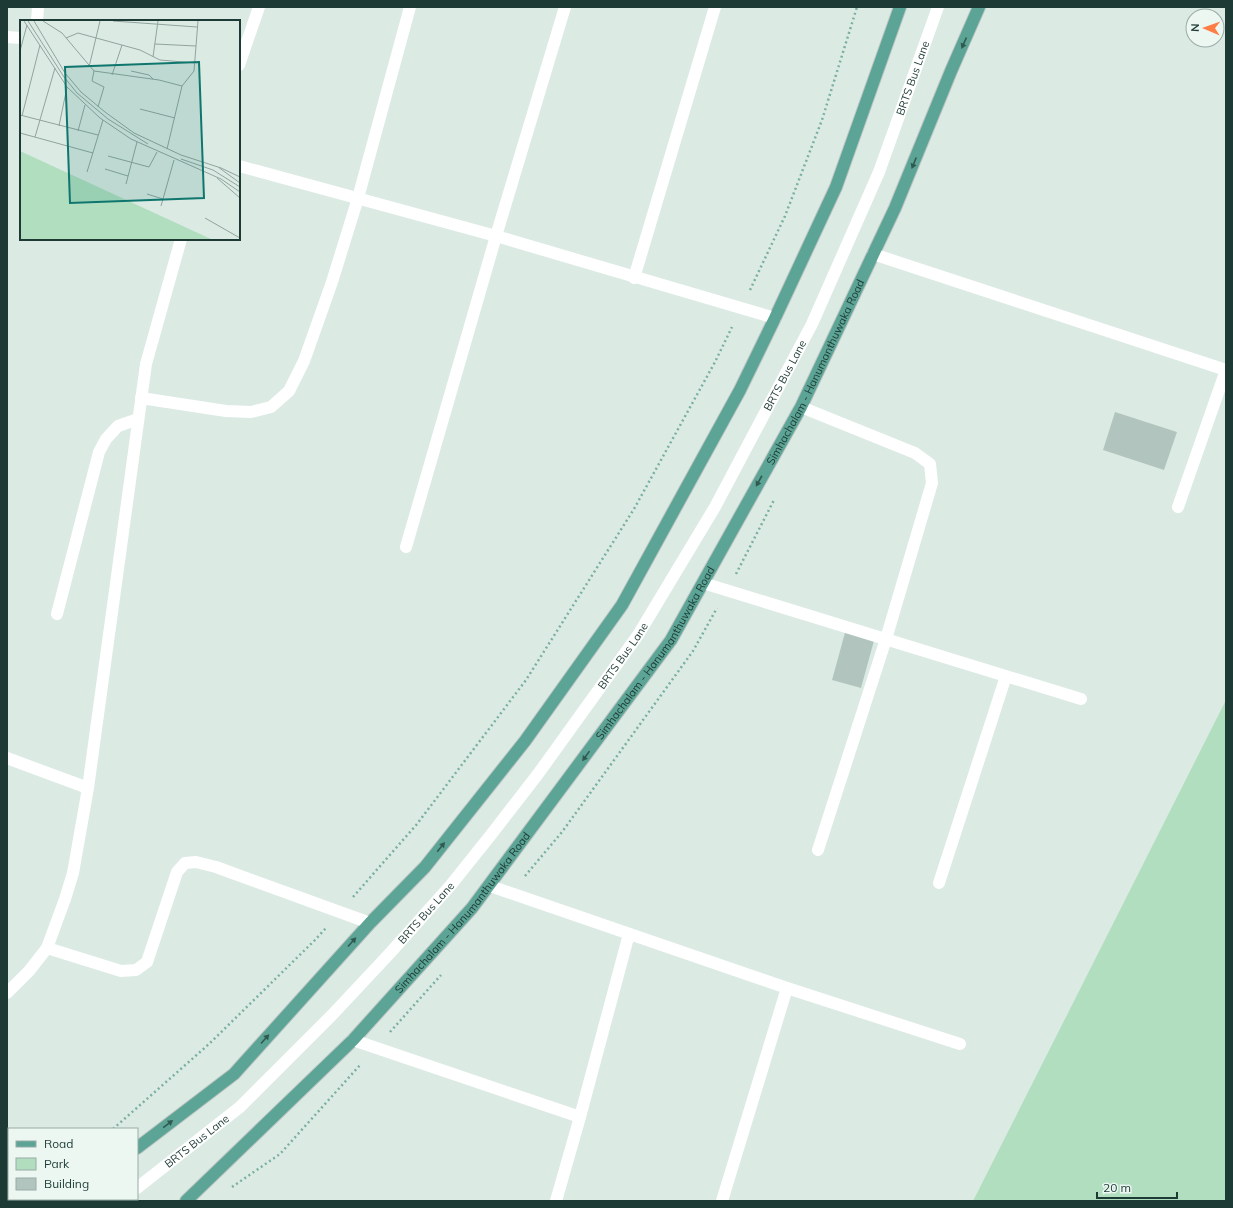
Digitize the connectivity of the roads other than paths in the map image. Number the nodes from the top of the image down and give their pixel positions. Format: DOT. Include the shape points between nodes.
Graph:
graph roads {
  1 [pos="38,7"];
  2 [pos="259,7"];
  3 [pos="410,7"];
  4 [pos="565,7"];
  5 [pos="715,7"];
  6 [pos="900,7"];
  7 [pos="938,7"];
  8 [pos="979,7"];
  9 [pos="37,20"];
  10 [pos="7,37"];
  11 [pos="20,38"];
  12 [pos="240,62"];
  13 [pos="240,166"];
  14 [pos="358,198"];
  15 [pos="496,236"];
  16 [pos="181,240"];
  17 [pos="873,254"];
  18 [pos="634,278"];
  19 [pos="775,318"];
  20 [pos="1226,370"];
  21 [pos="141,398"];
  22 [pos="801,406"];
  23 [pos="138,419"];
  24 [pos="1178,507"];
  25 [pos="406,547"];
  26 [pos="703,583"];
  27 [pos="57,614"];
  28 [pos="886,639"];
  29 [pos="1006,676"];
  30 [pos="1082,699"];
  31 [pos="7,758"];
  32 [pos="88,788"];
  33 [pos="818,850"];
  34 [pos="939,883"];
  35 [pos="490,886"];
  36 [pos="370,923"];
  37 [pos="629,934"];
  38 [pos="47,948"];
  39 [pos="787,988"];
  40 [pos="7,993"];
  41 [pos="353,1040"];
  42 [pos="960,1044"];
  43 [pos="580,1117"];
  44 [pos="138,1147"];
  45 [pos="138,1187"];
  46 [pos="187,1201"];
  47 [pos="556,1201"];
  48 [pos="722,1201"];
  1 -- 9 [label="street"];
  2 -- 12 [label="street"];
  3 -- 14 [label="street"];
  4 -- 15 [label="street"];
  5 -- 18 [label="street"];
  6 -- 19 [label="main road" via="836,187"];
  7 -- 45 [label="street, BRTS Bus Lane" via="879,172 812,324 715,507 638,634 500,824 450,886 391,952 240,1107"];
  8 -- 17 [label="main road, Simhachalam - Hanumanthuwaka Road, one-way" via="895,208"];
  10 -- 11 [label="street"];
  13 -- 14 [label="street"];
  14 -- 15 [label="street"];
  14 -- 21 [label="street" via="330,289 304,361 289,391 271,407 251,412 226,411"];
  15 -- 18 [label="street"];
  15 -- 25 [label="street"];
  16 -- 21 [label="street" via="146,364"];
  17 -- 20 [label="street"];
  17 -- 22 [label="main road, Simhachalam - Hanumanthuwaka Road"];
  18 -- 19 [label="street"];
  36 -- 19 [label="main road, one-way" via="425,867 525,741 622,605 740,390"];
  20 -- 24 [label="street"];
  21 -- 23 [label="street"];
  22 -- 26 [label="main road, Simhachalam - Hanumanthuwaka Road, one-way"];
  22 -- 28 [label="street" via="915,453 930,464 932,483"];
  23 -- 27 [label="street" via="118,426 106,439 100,452"];
  23 -- 32 [label="street"];
  26 -- 28 [label="street"];
  26 -- 35 [label="main road, Simhachalam - Hanumanthuwaka Road, one-way" via="671,640"];
  28 -- 29 [label="street"];
  28 -- 33 [label="street"];
  29 -- 30 [label="street"];
  29 -- 34 [label="street"];
  31 -- 32 [label="street"];
  32 -- 38 [label="street" via="73,873"];
  35 -- 37 [label="street"];
  35 -- 41 [label="main road, Simhachalam - Hanumanthuwaka Road"];
  36 -- 38 [label="street" via="196,862 185,863 177,872 147,962 136,970 121,971"];
  44 -- 36 [label="main road, one-way" via="234,1074"];
  37 -- 39 [label="street"];
  37 -- 43 [label="street"];
  38 -- 40 [label="street"];
  39 -- 42 [label="street"];
  39 -- 48 [label="street"];
  41 -- 43 [label="street"];
  41 -- 46 [label="main road, Simhachalam - Hanumanthuwaka Road"];
  43 -- 47 [label="street"];
}
